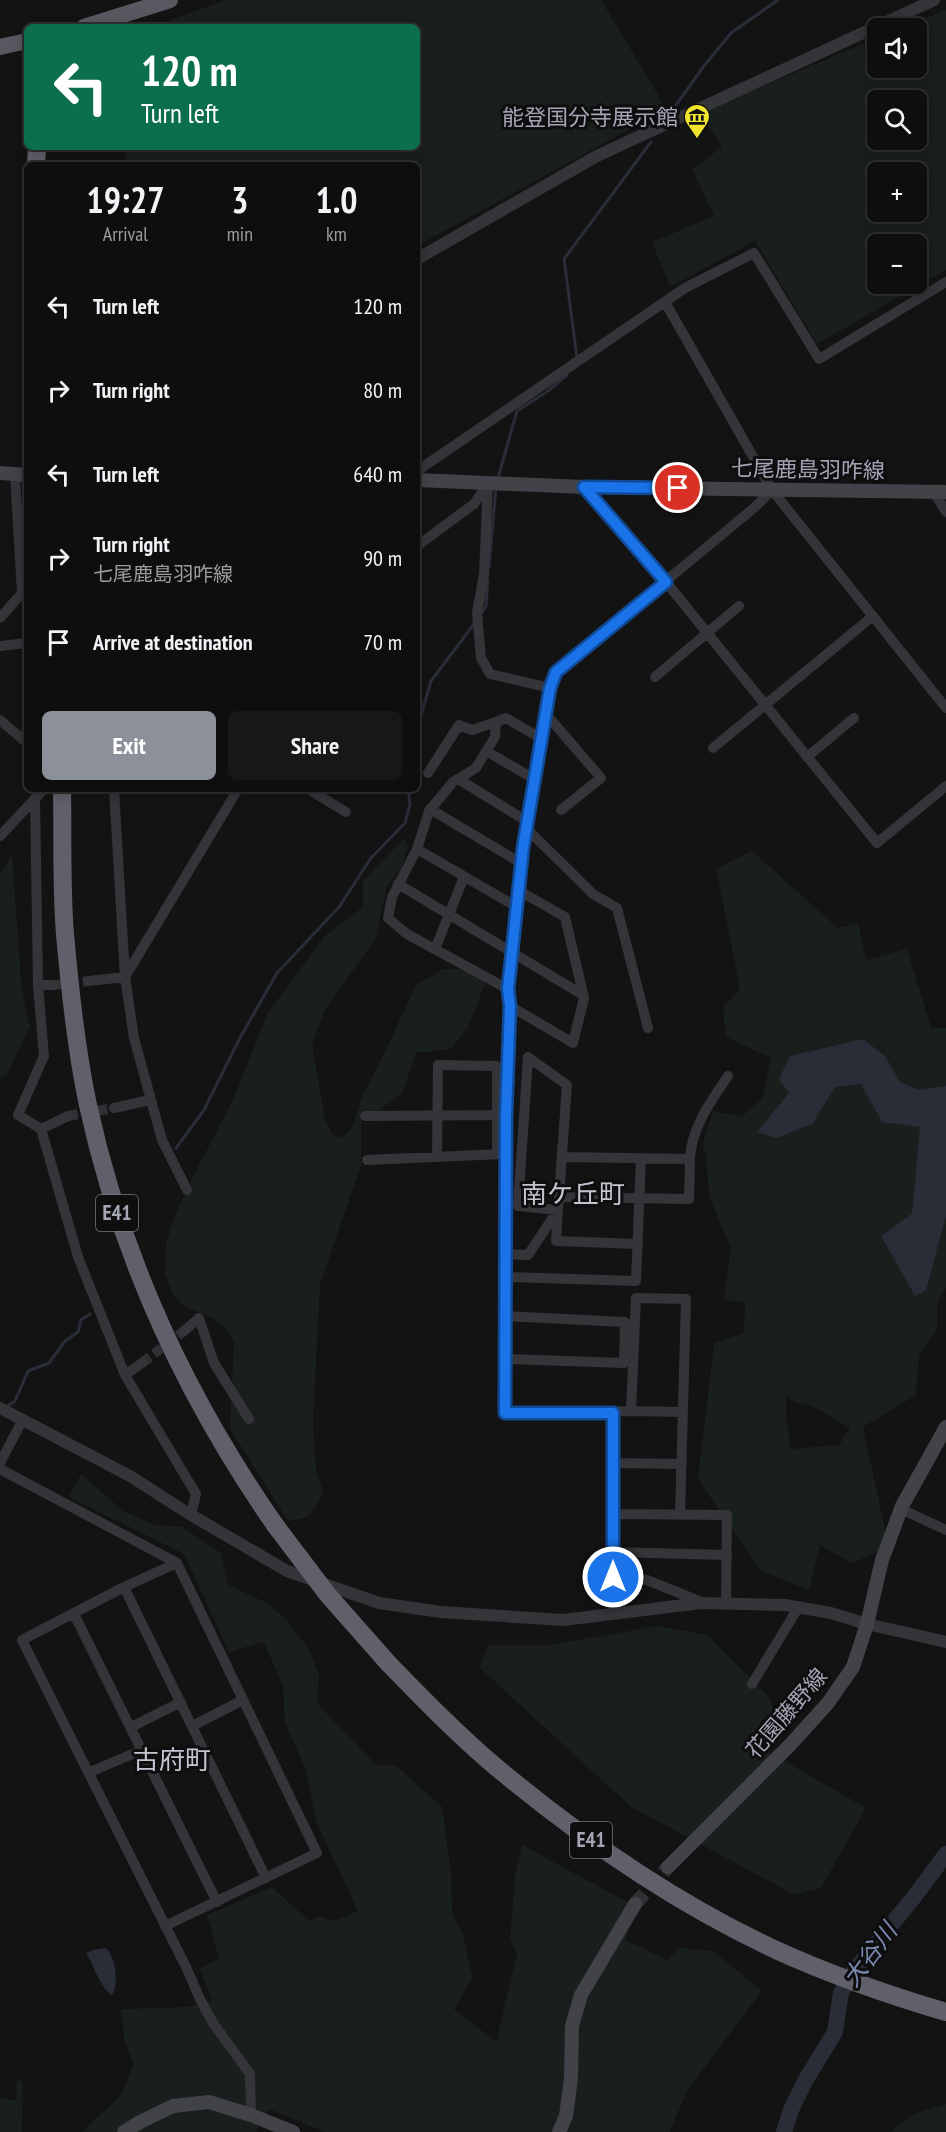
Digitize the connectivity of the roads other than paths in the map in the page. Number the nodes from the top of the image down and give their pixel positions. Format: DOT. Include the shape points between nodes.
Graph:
graph roads {
  1 [pos="170,0"];
  2 [pos="934,0"];
  3 [pos="94,24"];
  4 [pos="24,42"];
  5 [pos="0,47"];
  6 [pos="420,257"];
  7 [pos="946,282"];
  8 [pos="665,302"];
  9 [pos="420,469"];
  10 [pos="0,473"];
  11 [pos="21,475"];
  12 [pos="420,480"];
  13 [pos="494,483"];
  14 [pos="584,487"];
  15 [pos="772,490"];
  16 [pos="940,492"];
  17 [pos="946,512"];
  18 [pos="420,544"];
  19 [pos="666,582"];
  20 [pos="739,606"];
  21 [pos="873,616"];
  22 [pos="0,618"];
  23 [pos="707,633"];
  24 [pos="24,643"];
  25 [pos="0,646"];
  26 [pos="655,677"];
  27 [pos="550,688"];
  28 [pos="766,705"];
  29 [pos="946,708"];
  30 [pos="546,714"];
  31 [pos="854,718"];
  32 [pos="0,720"];
  33 [pos="496,722"];
  34 [pos="542,739"];
  35 [pos="24,740"];
  36 [pos="712,748"];
  37 [pos="486,751"];
  38 [pos="807,757"];
  39 [pos="428,773"];
  40 [pos="458,779"];
  41 [pos="536,780"];
  42 [pos="946,786"];
  43 [pos="41,792"];
  44 [pos="114,792"];
  45 [pos="236,792"];
  46 [pos="313,792"];
  47 [pos="63,797"];
  48 [pos="35,798"];
  49 [pos="430,809"];
  50 [pos="561,810"];
  51 [pos="346,812"];
  52 [pos="528,825"];
  53 [pos="0,836"];
  54 [pos="417,849"];
  55 [pos="521,863"];
  56 [pos="464,877"];
  57 [pos="398,884"];
  58 [pos="518,890"];
  59 [pos="517,907"];
  60 [pos="450,916"];
  61 [pos="435,949"];
  62 [pos="512,953"];
  63 [pos="126,977"];
  64 [pos="89,981"];
  65 [pos="38,985"];
  66 [pos="53,985"];
  67 [pos="508,989"];
  68 [pos="583,995"];
  69 [pos="510,1006"];
  70 [pos="648,1028"];
  71 [pos="728,1076"];
  72 [pos="150,1100"];
  73 [pos="114,1108"];
  74 [pos="497,1115"];
  75 [pos="68,1116"];
  76 [pos="365,1116"];
  77 [pos="437,1116"];
  78 [pos="41,1129"];
  79 [pos="501,1154"];
  80 [pos="437,1157"];
  81 [pos="561,1157"];
  82 [pos="641,1158"];
  83 [pos="367,1160"];
  84 [pos="690,1160"];
  85 [pos="187,1190"];
  86 [pos="558,1197"];
  87 [pos="640,1199"];
  88 [pos="558,1210"];
  89 [pos="538,1240"];
  90 [pos="556,1241"];
  91 [pos="638,1244"];
  92 [pos="505,1254"];
  93 [pos="505,1277"];
  94 [pos="505,1316"];
  95 [pos="184,1331"];
  96 [pos="505,1359"];
  97 [pos="142,1363"];
  98 [pos="125,1375"];
  99 [pos="0,1408"];
  100 [pos="631,1411"];
  101 [pos="683,1412"];
  102 [pos="613,1413"];
  103 [pos="23,1419"];
  104 [pos="249,1419"];
  105 [pos="946,1427"];
  106 [pos="0,1463"];
  107 [pos="613,1463"];
  108 [pos="681,1464"];
  109 [pos="0,1469"];
  110 [pos="901,1509"];
  111 [pos="613,1514"];
  112 [pos="191,1515"];
  113 [pos="680,1515"];
  114 [pos="946,1530"];
  115 [pos="613,1552"];
  116 [pos="727,1555"];
  117 [pos="177,1563"];
  118 [pos="613,1577"];
  119 [pos="124,1587"];
  120 [pos="705,1603"];
  121 [pos="726,1603"];
  122 [pos="798,1608"];
  123 [pos="74,1614"];
  124 [pos="614,1614"];
  125 [pos="867,1624"];
  126 [pos="946,1642"];
  127 [pos="752,1684"];
  128 [pos="243,1700"];
  129 [pos="181,1702"];
  130 [pos="192,1726"];
  131 [pos="131,1727"];
  132 [pos="142,1750"];
  133 [pos="90,1772"];
  134 [pos="668,1867"];
  135 [pos="266,1878"];
  136 [pos="217,1902"];
  137 [pos="635,1904"];
  138 [pos="165,1926"];
  139 [pos="946,2012"];
  140 [pos="251,2115"];
  141 [pos="124,2132"];
  142 [pos="293,2132"];
  143 [pos="559,2132"];
  1 -- 3 [label="highway"];
  2 -- 6 [label="street" via="597,156"];
  4 -- 5 [label="highway"];
  7 -- 8 [label="street" via="819,359 754,253 684,288"];
  8 -- 9 [label="street"];
  8 -- 15 [label="street"];
  10 -- 11 [label="main road"];
  11 -- 22 [label="street" via="22,593"];
  12 -- 13 [label="main road, 七尾鹿島羽咋線"];
  13 -- 14 [label="main road, 七尾鹿島羽咋線"];
  13 -- 18 [label="street" via="474,504"];
  13 -- 27 [label="street" via="477,619 481,658 490,674"];
  14 -- 15 [label="main road, 七尾鹿島羽咋線"];
  14 -- 19 [label="street"];
  15 -- 16 [label="main road, 七尾鹿島羽咋線"];
  15 -- 19 [label="street"];
  15 -- 21 [label="street"];
  16 -- 17 [label="street"];
  19 -- 23 [label="street"];
  19 -- 27 [label="street" via="556,672"];
  20 -- 23 [label="street"];
  21 -- 28 [label="street"];
  21 -- 29 [label="street"];
  23 -- 26 [label="street"];
  23 -- 28 [label="street"];
  24 -- 25 [label="street"];
  27 -- 30 [label="street"];
  28 -- 36 [label="street"];
  28 -- 38 [label="street"];
  30 -- 34 [label="street"];
  30 -- 50 [label="street" via="601,778"];
  31 -- 38 [label="street"];
  32 -- 35 [label="street"];
  33 -- 34 [label="street" via="506,718"];
  33 -- 37 [label="street" via="495,737"];
  33 -- 39 [label="street" via="472,730 459,724"];
  34 -- 41 [label="street"];
  37 -- 40 [label="street" via="476,768"];
  37 -- 41 [label="street"];
  38 -- 42 [label="street" via="877,843"];
  40 -- 49 [label="street"];
  40 -- 52 [label="street"];
  41 -- 52 [label="street"];
  43 -- 48 [label="street"];
  44 -- 63 [label="street"];
  45 -- 63 [label="street"];
  46 -- 51 [label="street"];
  47 -- 139 [label="highway, E41, bridge" via="70,990 87,1103 115,1207 171,1350 222,1446 275,1525 328,1595 388,1664 495,1766 557,1816 668,1891 775,1949 886,1994"];
  48 -- 53 [label="street"];
  48 -- 65 [label="street"];
  49 -- 54 [label="street"];
  49 -- 55 [label="street"];
  52 -- 55 [label="street"];
  52 -- 70 [label="street" via="593,894 617,908"];
  54 -- 56 [label="street"];
  54 -- 57 [label="street"];
  55 -- 58 [label="street"];
  56 -- 59 [label="street"];
  56 -- 60 [label="street"];
  57 -- 60 [label="street"];
  57 -- 61 [label="street" via="388,918 406,934"];
  58 -- 59 [label="street"];
  58 -- 68 [label="street" via="565,917"];
  59 -- 62 [label="street"];
  60 -- 61 [label="street"];
  60 -- 62 [label="street"];
  61 -- 67 [label="street"];
  62 -- 67 [label="street"];
  62 -- 68 [label="street"];
  63 -- 64 [label="street"];
  63 -- 72 [label="street" via="134,1038"];
  65 -- 66 [label="street"];
  65 -- 78 [label="street" via="44,1056 18,1116"];
  67 -- 69 [label="street"];
  68 -- 69 [label="street" via="573,1043"];
  69 -- 79 [label="street"];
  71 -- 84 [label="street" via="704,1112"];
  72 -- 73 [label="street"];
  72 -- 85 [label="street" via="162,1140"];
  74 -- 77 [label="street"];
  74 -- 77 [label="street" via="496,1066 438,1065"];
  74 -- 79 [label="street"];
  75 -- 78 [label="street"];
  76 -- 77 [label="street"];
  77 -- 80 [label="street"];
  78 -- 98 [label="street" via="78,1257"];
  79 -- 80 [label="street"];
  79 -- 92 [label="street"];
  80 -- 83 [label="street"];
  81 -- 82 [label="street"];
  81 -- 86 [label="street"];
  81 -- 88 [label="street" via="567,1085 528,1057 518,1206"];
  82 -- 84 [label="street"];
  82 -- 87 [label="street"];
  84 -- 87 [label="street" via="689,1199"];
  86 -- 87 [label="street"];
  86 -- 88 [label="street"];
  87 -- 91 [label="street"];
  88 -- 89 [label="street"];
  88 -- 90 [label="street"];
  89 -- 90 [label="street"];
  89 -- 92 [label="street" via="528,1256"];
  90 -- 91 [label="street"];
  91 -- 93 [label="street" via="636,1281"];
  92 -- 93 [label="street"];
  93 -- 94 [label="street"];
  94 -- 96 [label="street"];
  94 -- 96 [label="street" via="625,1322 624,1363"];
  95 -- 104 [label="street" via="199,1318 214,1363"];
  96 -- 102 [label="street" via="505,1413"];
  97 -- 98 [label="street"];
  98 -- 112 [label="street" via="196,1494"];
  99 -- 103 [label="street"];
  100 -- 101 [label="street"];
  100 -- 101 [label="street" via="636,1298 686,1299"];
  100 -- 102 [label="street"];
  101 -- 108 [label="street"];
  102 -- 107 [label="street"];
  103 -- 106 [label="street"];
  103 -- 112 [label="street" via="130,1476"];
  105 -- 110 [label="main road, 花園藤野線"];
  107 -- 108 [label="street"];
  107 -- 111 [label="street"];
  108 -- 113 [label="street"];
  109 -- 117 [label="street"];
  110 -- 114 [label="street"];
  110 -- 125 [label="main road, 花園藤野線" via="882,1560"];
  111 -- 113 [label="street"];
  111 -- 115 [label="street"];
  112 -- 124 [label="street" via="287,1571 379,1603 441,1612 562,1620"];
  113 -- 116 [label="street" via="727,1515"];
  115 -- 116 [label="street"];
  115 -- 118 [label="street"];
  116 -- 121 [label="street"];
  117 -- 119 [label="street"];
  117 -- 128 [label="street"];
  118 -- 120 [label="street" via="647,1580"];
  118 -- 124 [label="street"];
  119 -- 123 [label="street"];
  119 -- 129 [label="street"];
  120 -- 121 [label="street"];
  120 -- 124 [label="street"];
  121 -- 122 [label="street"];
  122 -- 125 [label="street"];
  122 -- 127 [label="street"];
  123 -- 131 [label="street"];
  123 -- 133 [label="street" via="22,1640"];
  125 -- 126 [label="street"];
  125 -- 134 [label="main road, 花園藤野線" via="852,1667 828,1702"];
  128 -- 130 [label="street"];
  128 -- 135 [label="street" via="317,1853"];
  129 -- 130 [label="street"];
  129 -- 131 [label="street"];
  130 -- 135 [label="street"];
  131 -- 132 [label="street"];
  132 -- 133 [label="street"];
  132 -- 136 [label="street"];
  133 -- 138 [label="street"];
  135 -- 136 [label="street"];
  136 -- 138 [label="street"];
  137 -- 143 [label="main road" via="581,1995 572,2026 566,2116"];
  138 -- 140 [label="street" via="213,2023 250,2074"];
  140 -- 141 [label="main road" via="209,2102 173,2106"];
  140 -- 142 [label="main road"];
}
